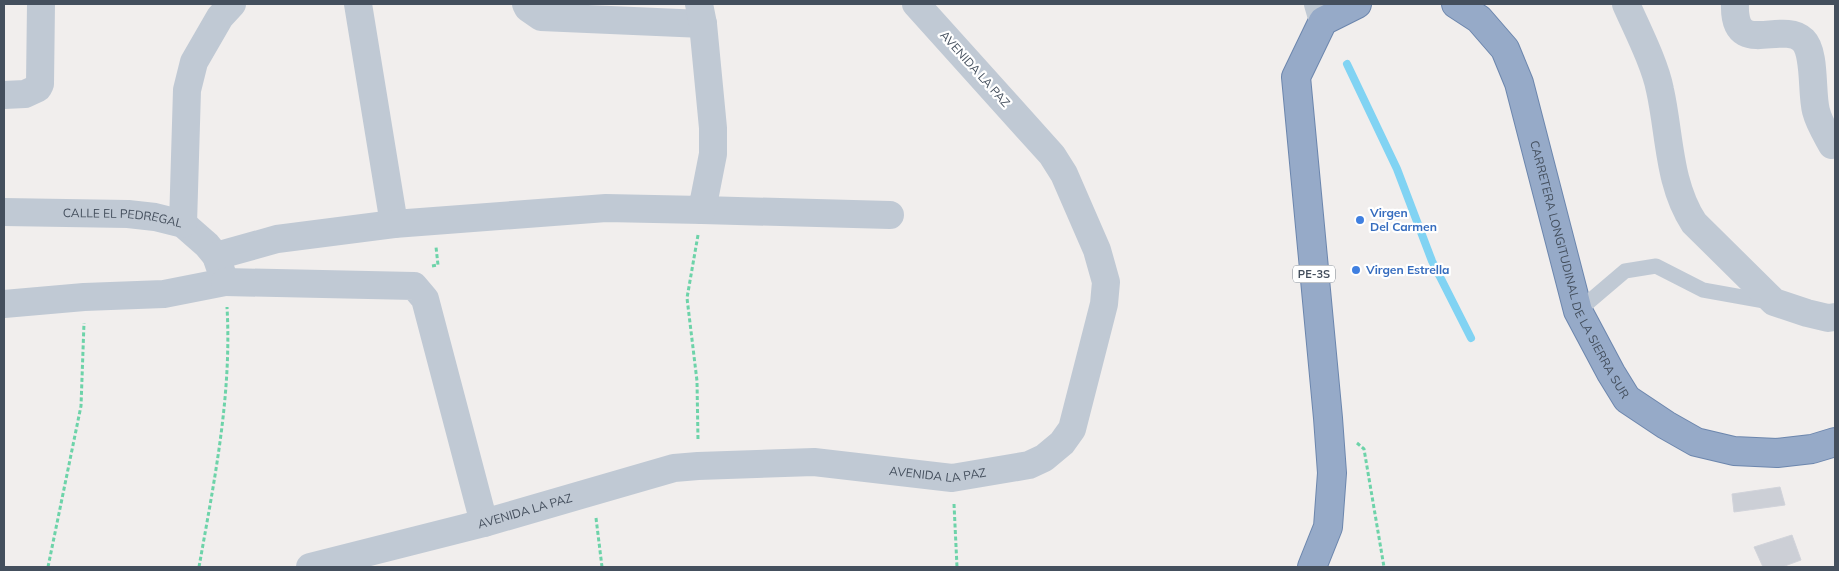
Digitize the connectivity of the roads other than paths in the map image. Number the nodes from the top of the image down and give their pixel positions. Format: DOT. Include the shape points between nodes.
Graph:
graph roads {
  1 [pos="41,4"];
  2 [pos="232,4"];
  3 [pos="358,4"];
  4 [pos="526,4"];
  5 [pos="916,4"];
  6 [pos="1357,4"];
  7 [pos="1456,4"];
  8 [pos="1626,4"];
  9 [pos="1735,4"];
  10 [pos="1321,12"];
  11 [pos="701,14"];
  12 [pos="4,96"];
  13 [pos="1834,147"];
  14 [pos="702,210"];
  15 [pos="4,212"];
  16 [pos="890,215"];
  17 [pos="183,224"];
  18 [pos="394,224"];
  19 [pos="216,256"];
  20 [pos="225,282"];
  21 [pos="1774,302"];
  22 [pos="4,304"];
  23 [pos="1578,311"];
  24 [pos="1835,317"];
  25 [pos="1835,442"];
  26 [pos="484,522"];
  27 [pos="310,567"];
  28 [pos="1312,567"];
  1 -- 12 [label="street" via="40,84 25,94"];
  2 -- 17 [label="street" via="220,17 194,62 187,90"];
  3 -- 18 [label="street"];
  4 -- 11 [label="street" via="541,17"];
  5 -- 26 [label="street, AVENIDA LA PAZ" via="1052,155 1064,174 1098,250 1106,282 1104,304 1072,429 1062,443 1029,465 952,478 814,462 674,468"];
  6 -- 10 [label="highway, PE-3S"];
  7 -- 23 [label="highway, CARRETERA LONGITUDINAL DE LA SIERRA SUR" via="1479,19 1506,49 1519,82"];
  8 -- 21 [label="street" via="1658,81 1672,169 1688,213 1694,223"];
  9 -- 13 [label="street" via="1734,18 1741,30 1751,35 1798,36 1805,42 1810,53 1816,112"];
  10 -- 28 [label="highway, PE-3S" via="1296,77 1332,474 1328,527"];
  11 -- 14 [label="street" via="713,128 713,154"];
  14 -- 16 [label="street"];
  14 -- 18 [label="street" via="606,208"];
  15 -- 17 [label="street, CALLE EL PEDREGAL" via="128,214"];
  17 -- 19 [label="street, CALLE EL PEDREGAL"];
  18 -- 19 [label="street" via="277,239"];
  19 -- 20 [label="street, CALLE EL PEDREGAL"];
  20 -- 22 [label="street" via="164,294"];
  20 -- 26 [label="street" via="414,286 425,299"];
  21 -- 23 [label="lane" via="1703,290 1656,266 1625,271"];
  21 -- 24 [label="street" via="1807,314"];
  23 -- 25 [label="highway, CARRETERA LONGITUDINAL DE LA SIERRA SUR" via="1627,399 1696,442 1734,451 1777,453 1812,450"];
  26 -- 27 [label="street, AVENIDA LA PAZ"];
}
